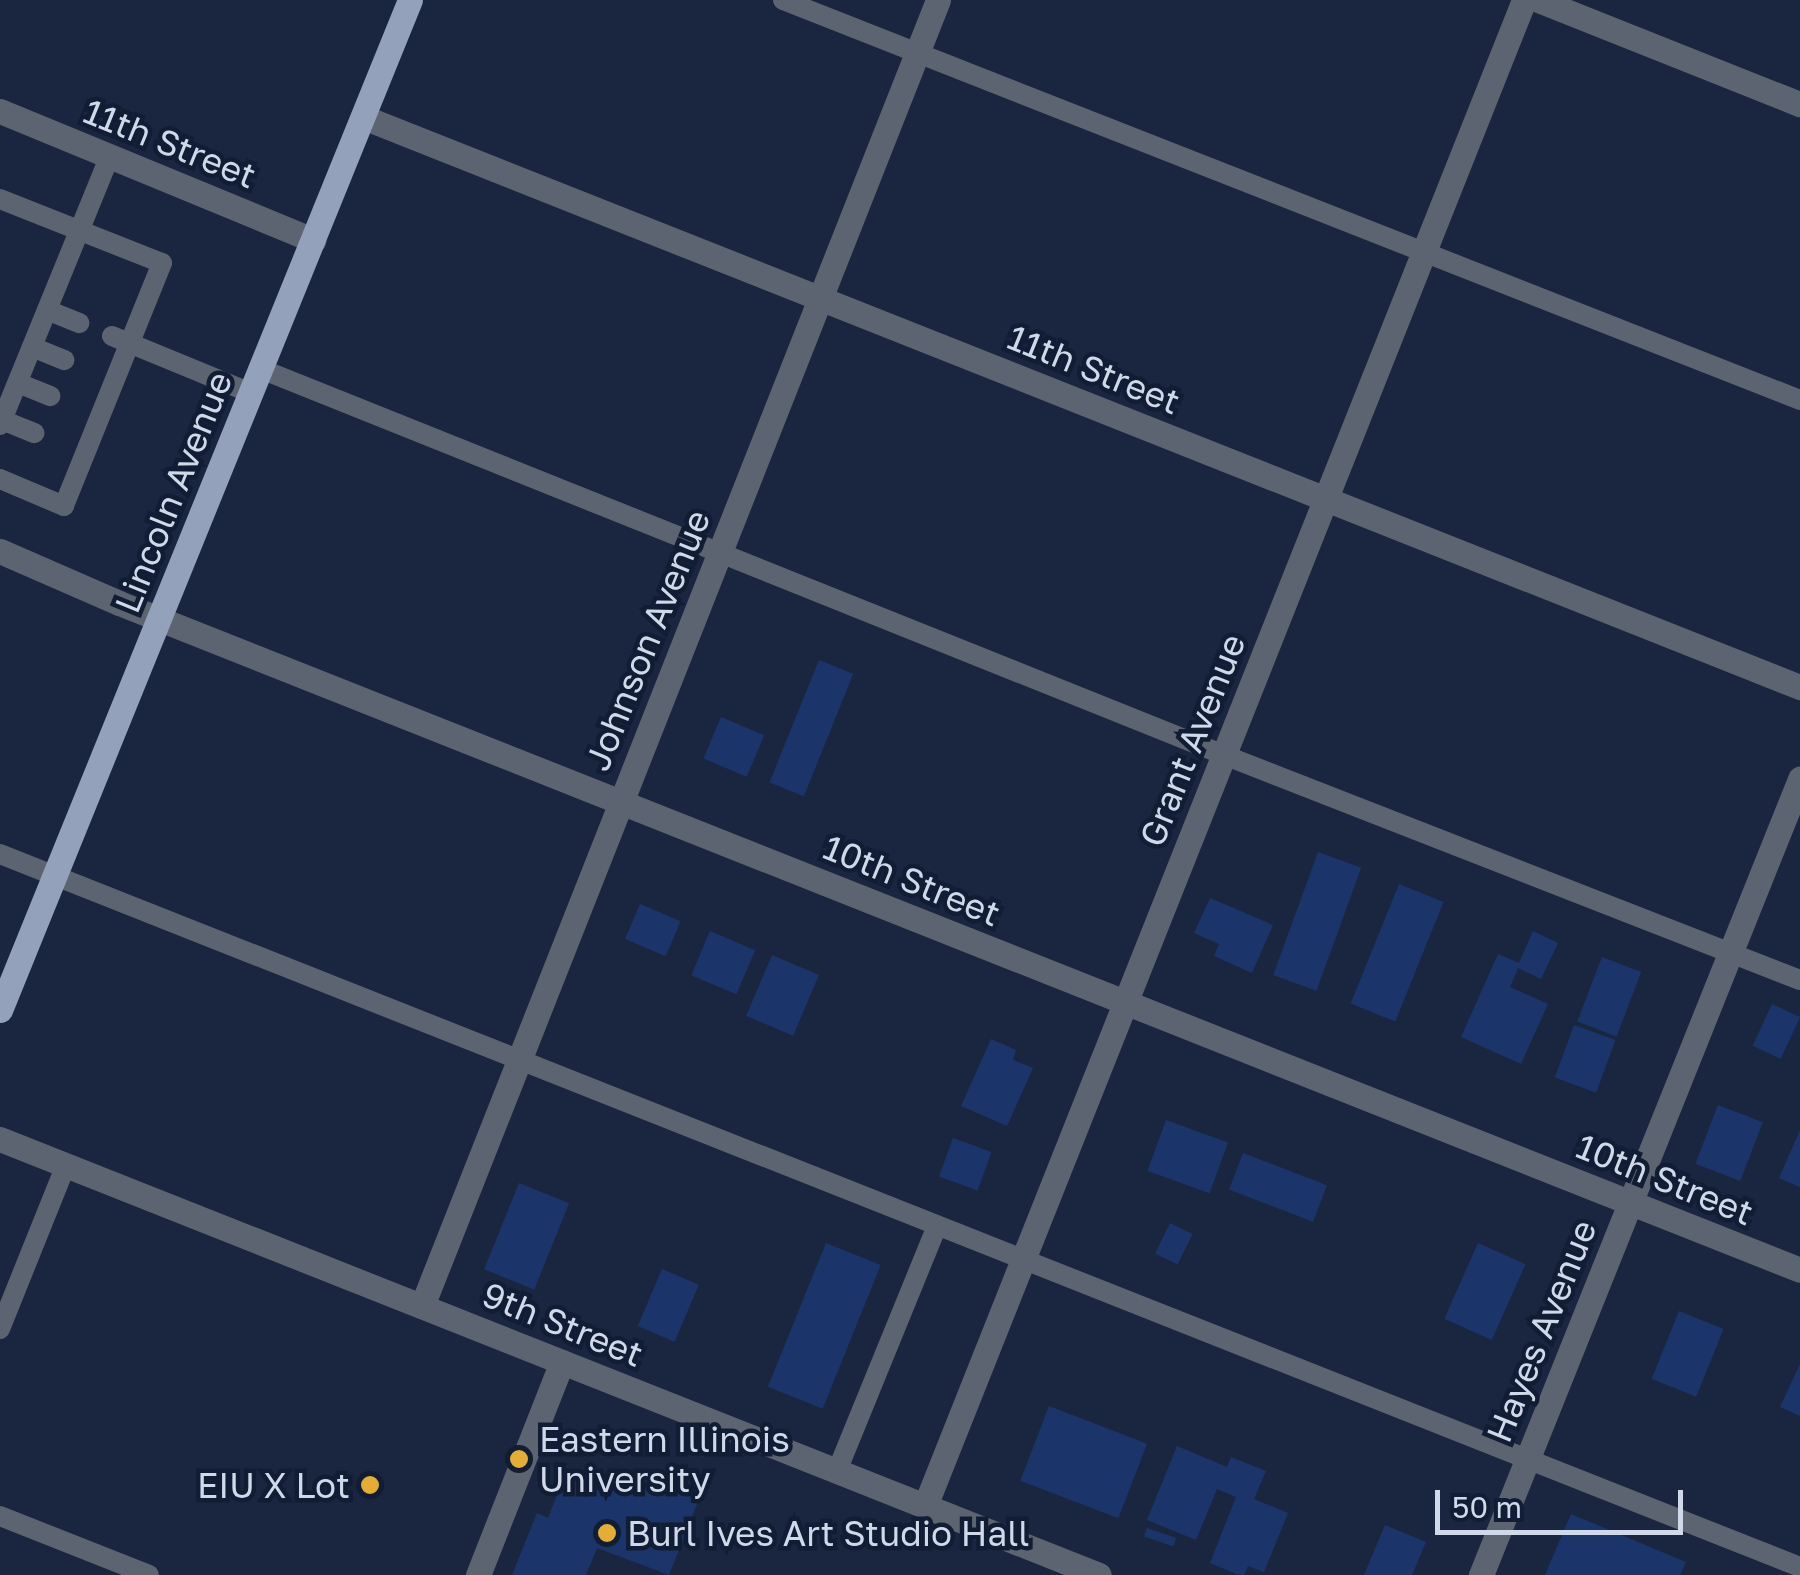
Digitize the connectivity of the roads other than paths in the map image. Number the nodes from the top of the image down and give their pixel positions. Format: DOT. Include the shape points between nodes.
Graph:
graph roads {
  1 [pos="410,0"];
  2 [pos="783,0"];
  3 [pos="938,0"];
  4 [pos="1524,0"];
  5 [pos="1538,0"];
  6 [pos="918,50"];
  7 [pos="1800,104"];
  8 [pos="0,111"];
  9 [pos="363,117"];
  10 [pos="110,156"];
  11 [pos="0,198"];
  12 [pos="80,231"];
  13 [pos="313,240"];
  14 [pos="1424,251"];
  15 [pos="820,298"];
  16 [pos="47,310"];
  17 [pos="79,323"];
  18 [pos="121,340"];
  19 [pos="32,348"];
  20 [pos="64,360"];
  21 [pos="94,372"];
  22 [pos="115,380"];
  23 [pos="256,381"];
  24 [pos="18,383"];
  25 [pos="50,396"];
  26 [pos="1800,400"];
  27 [pos="1,423"];
  28 [pos="34,433"];
  29 [pos="0,479"];
  30 [pos="1326,499"];
  31 [pos="0,551"];
  32 [pos="720,552"];
  33 [pos="159,618"];
  34 [pos="1800,687"];
  35 [pos="1224,756"];
  36 [pos="1800,779"];
  37 [pos="621,802"];
  38 [pos="0,854"];
  39 [pos="54,876"];
  40 [pos="1731,952"];
  41 [pos="1800,980"];
  42 [pos="1126,1002"];
  43 [pos="0,1010"];
  44 [pos="519,1060"];
  45 [pos="0,1139"];
  46 [pos="66,1164"];
  47 [pos="1630,1203"];
  48 [pos="936,1226"];
  49 [pos="1023,1260"];
  50 [pos="1800,1270"];
  51 [pos="422,1306"];
  52 [pos="0,1329"];
  53 [pos="562,1362"];
  54 [pos="1528,1459"];
  55 [pos="837,1471"];
  56 [pos="925,1506"];
  57 [pos="0,1516"];
  58 [pos="1800,1568"];
  59 [pos="149,1575"];
  60 [pos="478,1575"];
  61 [pos="1100,1575"];
  62 [pos="1482,1575"];
  1 -- 9 [label="main road, Lincoln Avenue"];
  2 -- 6 [label="lane"];
  3 -- 6 [label="street, Johnson Avenue"];
  4 -- 14 [label="street, Grant Avenue"];
  5 -- 7 [label="street"];
  6 -- 14 [label="lane"];
  6 -- 15 [label="street, Johnson Avenue"];
  8 -- 10 [label="street, 11th Street"];
  9 -- 13 [label="main road, Lincoln Avenue"];
  9 -- 15 [label="street, 11th Street"];
  10 -- 12 [label="lane"];
  10 -- 13 [label="street, 11th Street"];
  11 -- 12 [label="lane"];
  12 -- 16 [label="lane"];
  12 -- 18 [label="lane" via="162,264"];
  13 -- 23 [label="main road, Lincoln Avenue"];
  14 -- 26 [label="lane"];
  14 -- 30 [label="street, Grant Avenue"];
  15 -- 30 [label="street, 11th Street"];
  15 -- 32 [label="street, Johnson Avenue"];
  16 -- 17 [label="lane"];
  16 -- 19 [label="lane"];
  18 -- 22 [label="lane"];
  18 -- 23 [label="lane"];
  19 -- 20 [label="lane"];
  19 -- 24 [label="lane"];
  21 -- 22 [label="lane"];
  22 -- 29 [label="lane" via="91,414 64,506"];
  23 -- 32 [label="lane"];
  23 -- 33 [label="main road, Lincoln Avenue"];
  24 -- 25 [label="lane"];
  24 -- 27 [label="lane"];
  27 -- 28 [label="lane"];
  30 -- 34 [label="street, 11th Street"];
  30 -- 35 [label="street, Grant Avenue"];
  31 -- 33 [label="street, 10th Street"];
  32 -- 35 [label="lane"];
  32 -- 37 [label="street, Johnson Avenue"];
  33 -- 37 [label="street, 10th Street"];
  33 -- 39 [label="main road, Lincoln Avenue"];
  35 -- 40 [label="lane"];
  35 -- 42 [label="street, Grant Avenue"];
  36 -- 40 [label="street, Hayes Avenue"];
  37 -- 42 [label="street, 10th Street"];
  37 -- 44 [label="street, Johnson Avenue"];
  38 -- 39 [label="lane"];
  39 -- 43 [label="main road, Lincoln Avenue"];
  39 -- 44 [label="lane"];
  40 -- 41 [label="lane"];
  40 -- 47 [label="street, Hayes Avenue"];
  42 -- 47 [label="street, 10th Street"];
  42 -- 49 [label="street, Grant Avenue"];
  44 -- 48 [label="lane"];
  44 -- 51 [label="street, Johnson Avenue"];
  45 -- 46 [label="street, 9th Street"];
  46 -- 51 [label="street, 9th Street"];
  46 -- 52 [label="lane"];
  47 -- 50 [label="street, 10th Street"];
  47 -- 54 [label="street, Hayes Avenue"];
  48 -- 49 [label="lane"];
  48 -- 55 [label="lane"];
  49 -- 54 [label="lane"];
  49 -- 56 [label="street, Grant Avenue"];
  51 -- 53 [label="street, 9th Street"];
  53 -- 55 [label="street, 9th Street"];
  53 -- 60 [label="street"];
  54 -- 58 [label="lane"];
  54 -- 62 [label="street, Hayes Avenue"];
  55 -- 56 [label="street, 9th Street"];
  56 -- 61 [label="street, 9th Street"];
  57 -- 59 [label="lane"];
}
